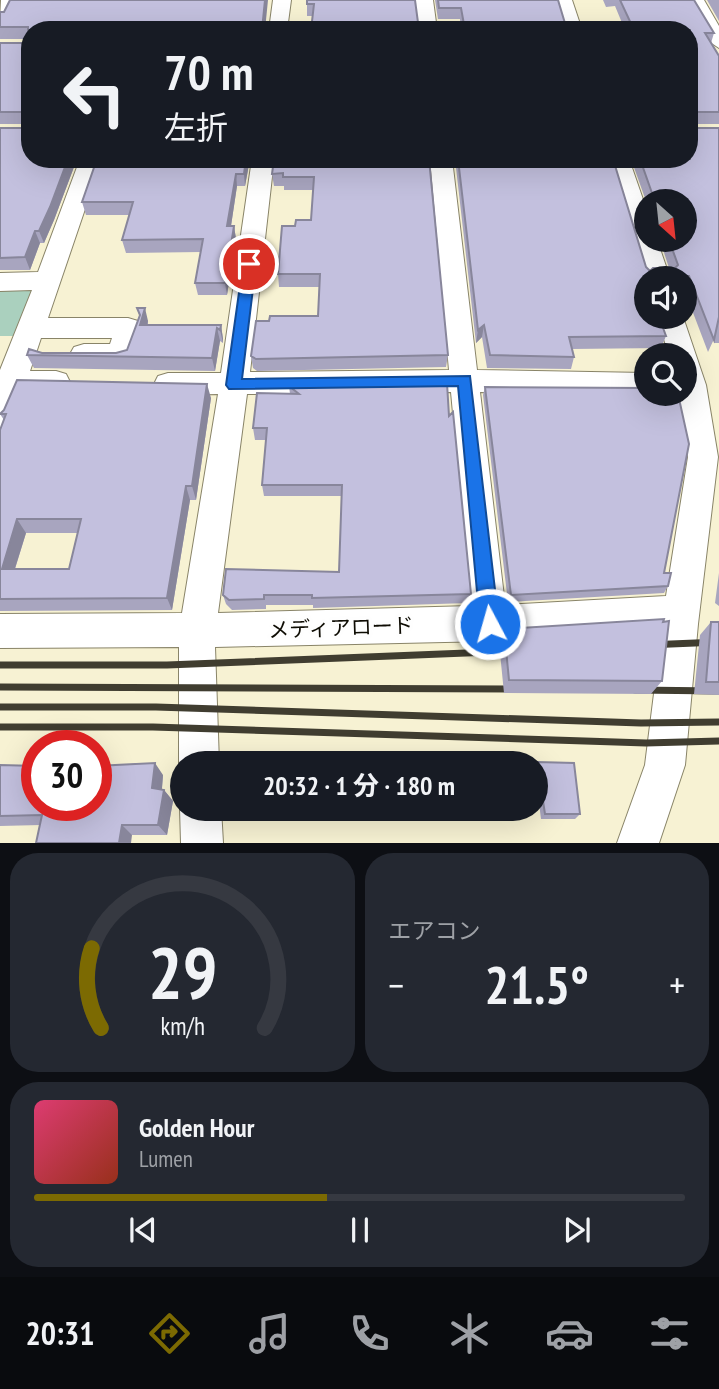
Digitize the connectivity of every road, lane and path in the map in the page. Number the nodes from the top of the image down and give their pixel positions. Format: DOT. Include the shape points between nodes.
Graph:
graph roads {
  1 [pos="10,0"];
  2 [pos="282,0"];
  3 [pos="424,0"];
  4 [pos="563,0"];
  5 [pos="695,0"];
  6 [pos="0,18"];
  7 [pos="279,21"];
  8 [pos="427,21"];
  9 [pos="570,21"];
  10 [pos="719,42"];
  11 [pos="88,168"];
  12 [pos="262,168"];
  13 [pos="442,168"];
  14 [pos="621,168"];
  15 [pos="653,266"];
  16 [pos="47,281"];
  17 [pos="0,282"];
  18 [pos="32,328"];
  19 [pos="48,354"];
  20 [pos="465,380"];
  21 [pos="7,381"];
  22 [pos="79,382"];
  23 [pos="144,383"];
  24 [pos="634,384"];
  25 [pos="234,385"];
  26 [pos="696,406"];
  27 [pos="0,416"];
  28 [pos="682,612"];
  29 [pos="490,624"];
  30 [pos="0,631"];
  31 [pos="197,632"];
  32 [pos="199,751"];
  33 [pos="201,821"];
  34 [pos="202,843"];
  35 [pos="638,843"];
  1 -- 6 [label="street"];
  2 -- 7 [label="street"];
  3 -- 8 [label="street"];
  4 -- 9 [label="street"];
  5 -- 10 [label="street"];
  11 -- 16 [label="street"];
  12 -- 25 [label="street"];
  13 -- 20 [label="street"];
  14 -- 15 [label="street"];
  16 -- 17 [label="street"];
  16 -- 18 [label="street"];
  18 -- 19 [label="street" via="128,328 121,354"];
  18 -- 21 [label="street"];
  20 -- 24 [label="street"];
  20 -- 25 [label="street"];
  20 -- 29 [label="street"];
  21 -- 22 [label="street"];
  21 -- 27 [label="street"];
  23 -- 25 [label="street"];
  25 -- 31 [label="street"];
  26 -- 28 [label="street" via="703,457"];
  28 -- 29 [label="street, メディアロード"];
  28 -- 35 [label="street" via="665,765"];
  29 -- 31 [label="street, メディアロード"];
  30 -- 31 [label="street, メディアロード"];
  31 -- 32 [label="street"];
  33 -- 34 [label="street"];
}
